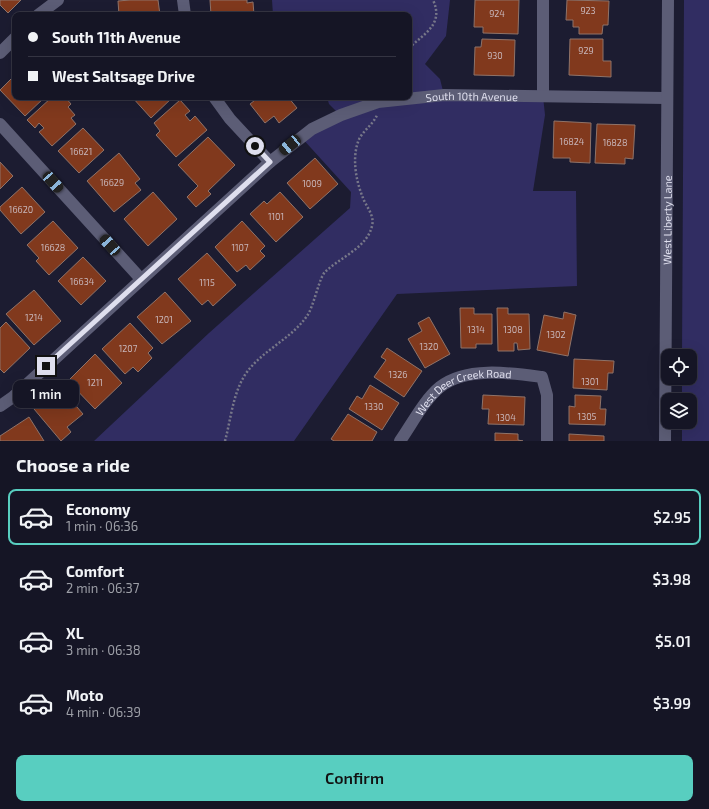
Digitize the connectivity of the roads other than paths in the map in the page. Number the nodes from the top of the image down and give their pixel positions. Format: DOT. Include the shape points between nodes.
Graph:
graph roads {
  1 [pos="58,0"];
  2 [pos="183,0"];
  3 [pos="543,0"];
  4 [pos="668,0"];
  5 [pos="42,12"];
  6 [pos="185,12"];
  7 [pos="12,41"];
  8 [pos="0,53"];
  9 [pos="543,96"];
  10 [pos="412,98"];
  11 [pos="666,98"];
  12 [pos="216,100"];
  13 [pos="397,100"];
  14 [pos="0,124"];
  15 [pos="270,162"];
  16 [pos="141,279"];
  17 [pos="0,406"];
  18 [pos="400,441"];
  19 [pos="547,441"];
  20 [pos="665,441"];
  1 -- 5 [label="street"];
  2 -- 6 [label="street"];
  3 -- 9 [label="street"];
  4 -- 11 [label="street, West Liberty Lane"];
  7 -- 8 [label="street"];
  9 -- 10 [label="street, South 10th Avenue" via="444,95"];
  9 -- 11 [label="street, South 10th Avenue"];
  11 -- 20 [label="street, West Liberty Lane"];
  12 -- 15 [label="street" via="230,119"];
  13 -- 15 [label="street, South 10th Avenue" via="378,102 312,129"];
  14 -- 16 [label="street"];
  15 -- 16 [label="street, South 10th Avenue"];
  16 -- 17 [label="street, South 10th Avenue" via="13,397"];
  18 -- 19 [label="street, West Deer Creek Road" via="441,386 460,376 492,372 542,377 547,395"];
}
